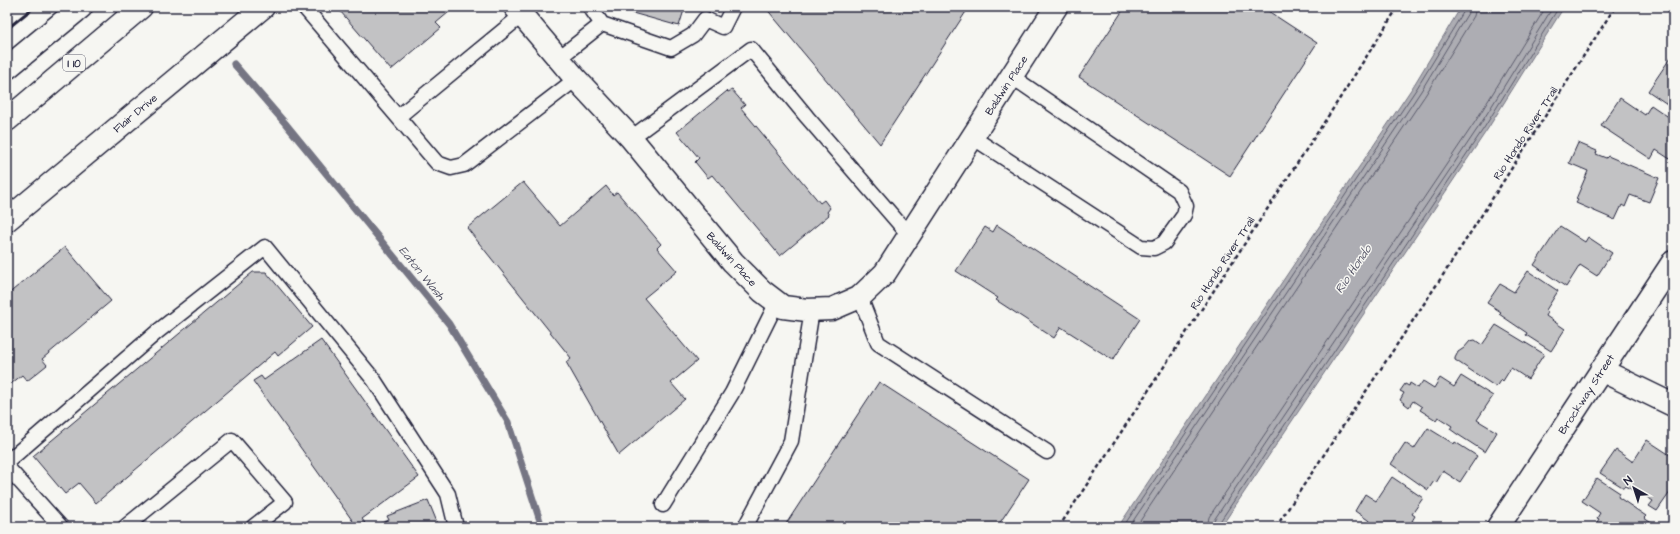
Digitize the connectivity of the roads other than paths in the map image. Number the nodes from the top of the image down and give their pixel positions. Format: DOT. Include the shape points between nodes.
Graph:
graph roads {
  1 [pos="82,7"];
  2 [pos="141,7"];
  3 [pos="263,7"];
  4 [pos="304,7"];
  5 [pos="590,7"];
  6 [pos="733,7"];
  7 [pos="1056,7"];
  8 [pos="518,11"];
  9 [pos="602,24"];
  10 [pos="559,58"];
  11 [pos="7,68"];
  12 [pos="1011,76"];
  13 [pos="576,79"];
  14 [pos="398,116"];
  15 [pos="7,120"];
  16 [pos="972,137"];
  17 [pos="631,138"];
  18 [pos="7,220"];
  19 [pos="909,235"];
  20 [pos="1673,262"];
  21 [pos="860,297"];
  22 [pos="777,302"];
  23 [pos="812,310"];
  24 [pos="1601,370"];
  25 [pos="1673,405"];
  26 [pos="1047,452"];
  27 [pos="7,462"];
  28 [pos="7,467"];
  29 [pos="663,505"];
  30 [pos="61,527"];
  31 [pos="126,527"];
  32 [pos="253,527"];
  33 [pos="456,527"];
  34 [pos="744,527"];
  35 [pos="1498,527"];
  1 -- 11 [label="main road"];
  2 -- 15 [label="main road, I 10"];
  3 -- 18 [label="main road, Flair Drive"];
  4 -- 14 [label="lane"];
  5 -- 9 [label="lane"];
  6 -- 9 [label="lane" via="723,26 705,19 693,35 671,48"];
  7 -- 12 [label="main road, Baldwin Place"];
  8 -- 10 [label="main road, Baldwin Place"];
  8 -- 14 [label="lane"];
  9 -- 10 [label="lane"];
  10 -- 13 [label="main road, Baldwin Place"];
  12 -- 16 [label="main road, Baldwin Place"];
  12 -- 16 [label="lane" via="1179,191 1186,206 1184,215 1164,243 1154,248 1141,247"];
  13 -- 14 [label="lane" via="464,165 451,168 437,163"];
  13 -- 17 [label="main road, Baldwin Place"];
  16 -- 19 [label="main road, Baldwin Place"];
  17 -- 19 [label="lane" via="751,49"];
  17 -- 22 [label="main road, Baldwin Place" via="733,262"];
  19 -- 21 [label="main road, Baldwin Place" via="885,273"];
  20 -- 24 [label="main road, Brockway Street"];
  21 -- 23 [label="main road, Baldwin Place" via="832,309"];
  21 -- 26 [label="lane" via="878,343"];
  22 -- 23 [label="main road, Baldwin Place" via="784,307"];
  22 -- 29 [label="lane" via="732,393"];
  23 -- 34 [label="lane" via="790,441"];
  24 -- 25 [label="main road"];
  24 -- 35 [label="main road, Brockway Street"];
  27 -- 33 [label="lane" via="157,332 265,247 374,380 448,494"];
  28 -- 30 [label="lane"];
  31 -- 32 [label="lane" via="232,440 285,502"];
}
